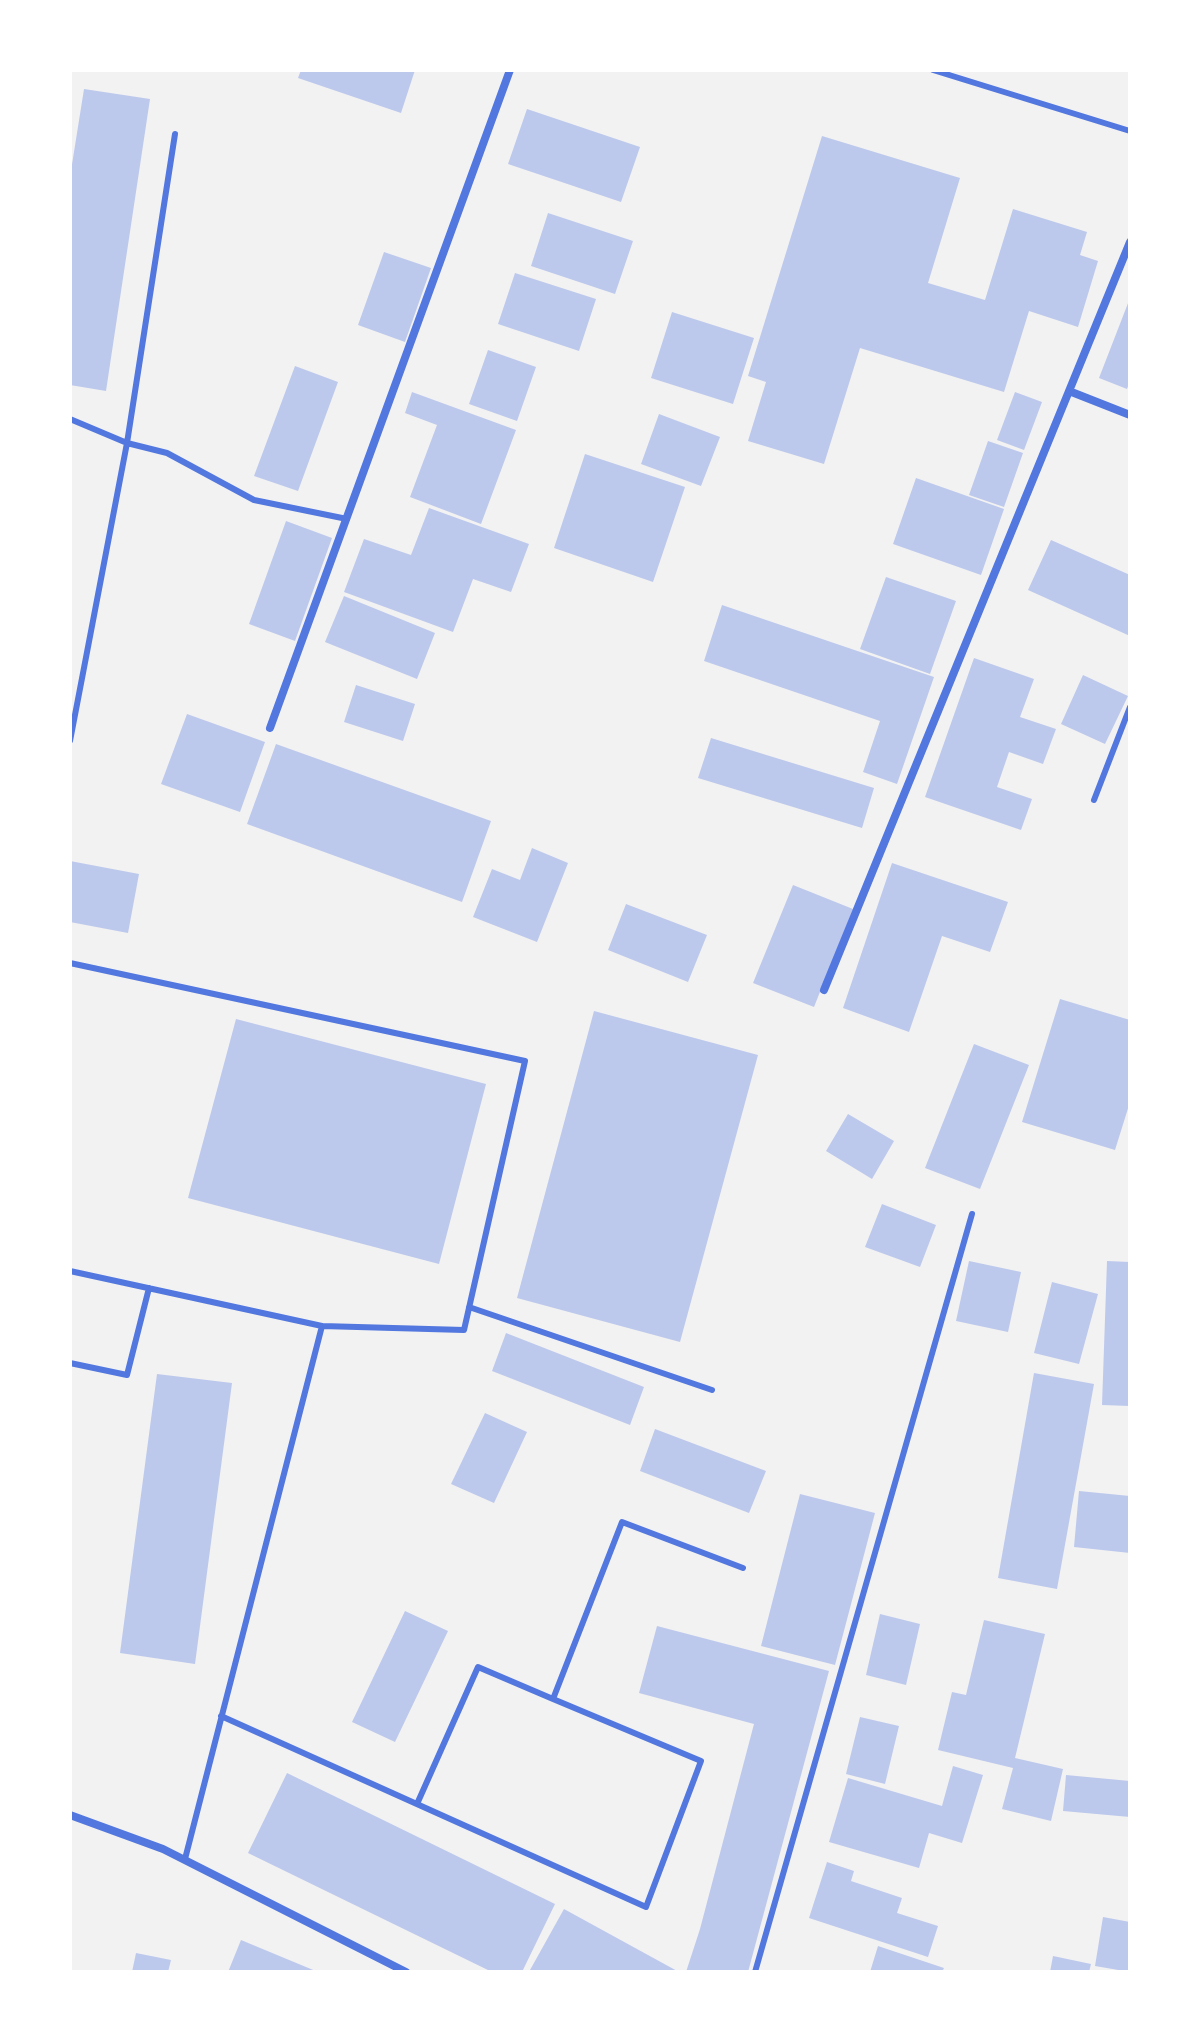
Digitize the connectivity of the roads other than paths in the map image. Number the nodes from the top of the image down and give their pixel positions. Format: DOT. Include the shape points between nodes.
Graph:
graph roads {
  1 [pos="510,70"];
  2 [pos="933,70"];
  3 [pos="1130,131"];
  4 [pos="175,134"];
  5 [pos="1130,242"];
  6 [pos="1069,391"];
  7 [pos="1130,415"];
  8 [pos="70,419"];
  9 [pos="127,443"];
  10 [pos="347,519"];
  11 [pos="1130,707"];
  12 [pos="270,728"];
  13 [pos="70,741"];
  14 [pos="1094,800"];
  15 [pos="70,963"];
  16 [pos="824,990"];
  17 [pos="972,1214"];
  18 [pos="70,1271"];
  19 [pos="149,1288"];
  20 [pos="469,1307"];
  21 [pos="322,1326"];
  22 [pos="70,1363"];
  23 [pos="712,1390"];
  24 [pos="743,1568"];
  25 [pos="553,1699"];
  26 [pos="221,1716"];
  27 [pos="417,1804"];
  28 [pos="70,1815"];
  29 [pos="185,1859"];
  30 [pos="406,1972"];
  31 [pos="755,1972"];
  1 -- 10 [label="street"];
  2 -- 3 [label="lane"];
  4 -- 9 [label="lane"];
  5 -- 6 [label="street"];
  6 -- 7 [label="street"];
  6 -- 16 [label="street"];
  8 -- 9 [label="lane"];
  9 -- 10 [label="lane" via="167,453 254,500"];
  9 -- 13 [label="lane"];
  10 -- 12 [label="street"];
  11 -- 14 [label="lane"];
  15 -- 20 [label="lane" via="525,1061"];
  17 -- 31 [label="lane"];
  18 -- 19 [label="lane"];
  19 -- 21 [label="lane"];
  19 -- 22 [label="lane" via="127,1375"];
  20 -- 21 [label="lane" via="464,1330"];
  20 -- 23 [label="lane"];
  21 -- 26 [label="lane"];
  24 -- 25 [label="lane" via="622,1522"];
  25 -- 27 [label="lane" via="478,1667"];
  25 -- 27 [label="lane" via="701,1761 646,1907"];
  26 -- 27 [label="lane"];
  26 -- 29 [label="lane"];
  28 -- 29 [label="street"];
  29 -- 30 [label="street"];
}
